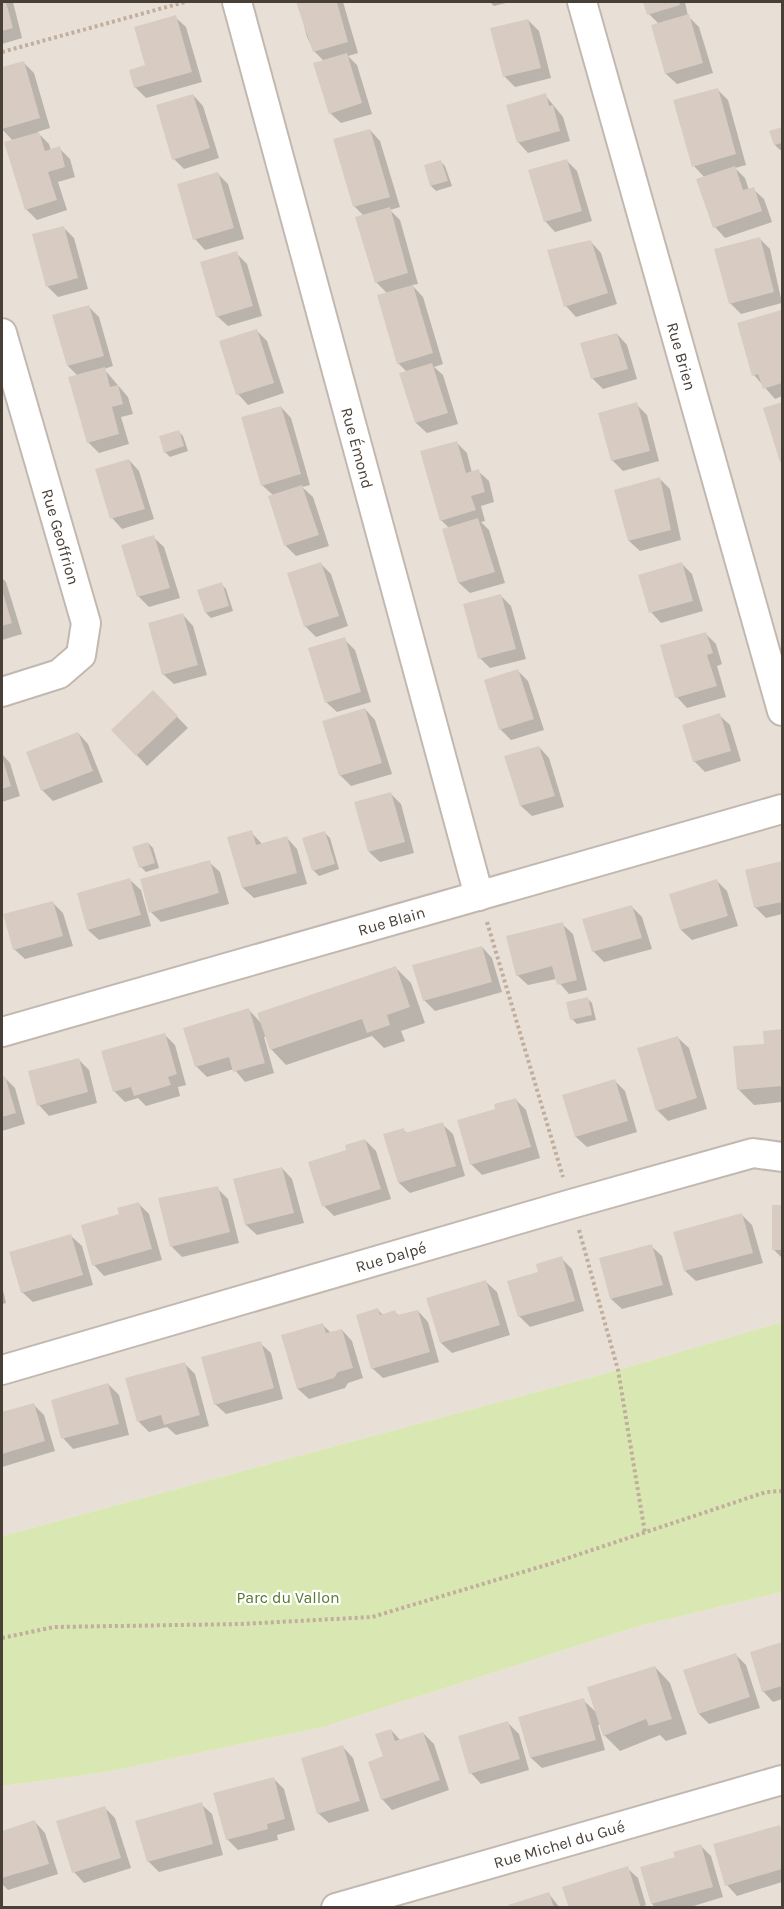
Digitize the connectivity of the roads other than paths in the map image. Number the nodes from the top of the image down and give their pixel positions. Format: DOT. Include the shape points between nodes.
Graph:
graph roads {
  1 [pos="237,2"];
  2 [pos="582,2"];
  3 [pos="2,333"];
  4 [pos="2,692"];
  5 [pos="783,711"];
  6 [pos="783,809"];
  7 [pos="479,896"];
  8 [pos="2,1032"];
  9 [pos="783,1157"];
  10 [pos="2,1370"];
  11 [pos="783,1780"];
  12 [pos="336,1908"];
  1 -- 7 [label="street, Rue Émond"];
  2 -- 5 [label="street, Rue Brien"];
  3 -- 4 [label="street, Rue Geoffrion" via="86,623 81,654 59,674"];
  6 -- 7 [label="street, Rue Blain"];
  7 -- 8 [label="street, Rue Blain"];
  9 -- 10 [label="street, Rue Dalpé" via="753,1154"];
  11 -- 12 [label="street, Rue Michel du Gué"];
}
